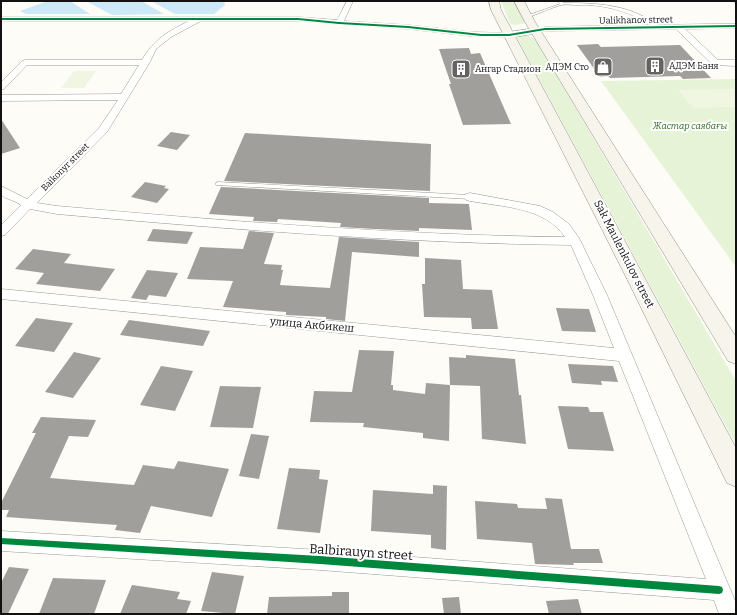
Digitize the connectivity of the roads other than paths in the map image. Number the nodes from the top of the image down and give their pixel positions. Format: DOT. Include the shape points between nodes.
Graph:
graph roads {
  1 [pos="350,1"];
  2 [pos="494,1"];
  3 [pos="519,1"];
  4 [pos="561,2"];
  5 [pos="593,2"];
  6 [pos="528,16"];
  7 [pos="202,18"];
  8 [pos="1,19"];
  9 [pos="339,23"];
  10 [pos="736,26"];
  11 [pos="657,27"];
  12 [pos="678,27"];
  13 [pos="536,31"];
  14 [pos="509,35"];
  15 [pos="146,62"];
  16 [pos="736,63"];
  17 [pos="1,87"];
  18 [pos="124,97"];
  19 [pos="1,98"];
  20 [pos="218,184"];
  21 [pos="1,190"];
  22 [pos="470,197"];
  23 [pos="27,204"];
  24 [pos="1,232"];
  25 [pos="575,241"];
  26 [pos="1,294"];
  27 [pos="624,355"];
  28 [pos="736,355"];
  29 [pos="736,474"];
  30 [pos="1,541"];
  31 [pos="719,590"];
  32 [pos="730,614"];
  1 -- 9 [label="street"];
  2 -- 14 [label="main road, Sak Maulenkulov street"];
  3 -- 6 [label="main road"];
  4 -- 5 [label="lane"];
  4 -- 6 [label="lane"];
  5 -- 11 [label="lane" via="630,12"];
  6 -- 13 [label="main road"];
  7 -- 8 [label="street"];
  7 -- 9 [label="street" via="298,19"];
  7 -- 15 [label="street, Baikonyr street" via="162,39 153,48"];
  9 -- 14 [label="street" via="408,27 460,34"];
  10 -- 12 [label="street, Ualikhanov street"];
  11 -- 12 [label="street, Ualikhanov street"];
  11 -- 13 [label="street, Ualikhanov street"];
  12 -- 16 [label="street" via="716,63"];
  13 -- 14 [label="street"];
  13 -- 28 [label="main road"];
  14 -- 29 [label="main road, Sak Maulenkulov street"];
  15 -- 17 [label="street" via="25,63"];
  15 -- 18 [label="street, Baikonyr street"];
  18 -- 19 [label="street"];
  18 -- 23 [label="street, Baikonyr street" via="103,130"];
  20 -- 22 [label="lane"];
  21 -- 23 [label="street"];
  22 -- 25 [label="street" via="536,209 549,215 565,228"];
  23 -- 24 [label="street, Baikonyr street"];
  23 -- 25 [label="street" via="57,210 229,225 488,240"];
  25 -- 27 [label="street"];
  26 -- 27 [label="street, улица Акбикеш"];
  27 -- 31 [label="street"];
  30 -- 31 [label="street, Balbirauyn street" via="320,560"];
  31 -- 32 [label="street"];
}
